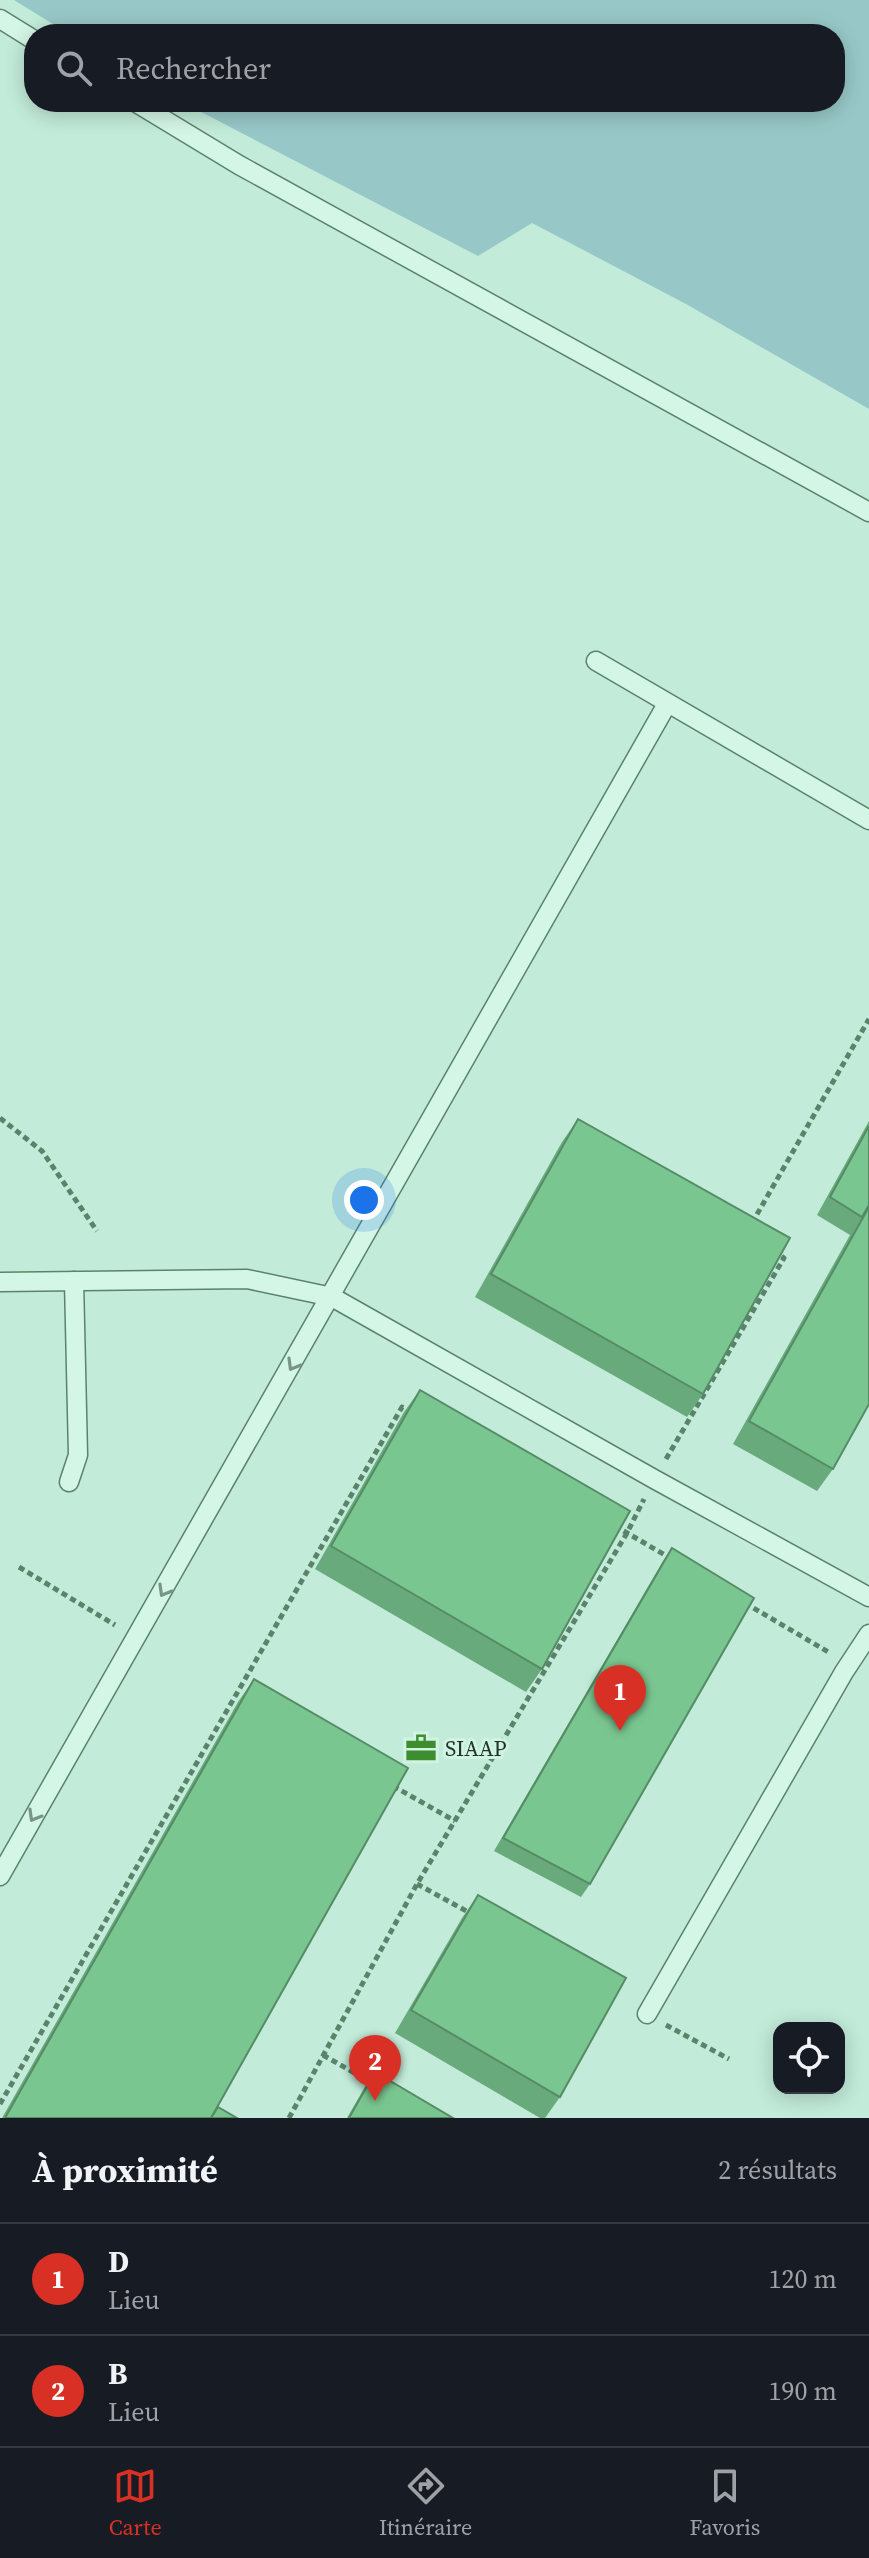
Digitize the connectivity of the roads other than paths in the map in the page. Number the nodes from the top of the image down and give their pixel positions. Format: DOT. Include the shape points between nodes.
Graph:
graph roads {
  1 [pos="0,19"];
  2 [pos="24,34"];
  3 [pos="152,112"];
  4 [pos="869,512"];
  5 [pos="596,661"];
  6 [pos="667,704"];
  7 [pos="869,820"];
  8 [pos="74,1281"];
  9 [pos="0,1282"];
  10 [pos="332,1297"];
  11 [pos="69,1482"];
  12 [pos="869,1597"];
  13 [pos="869,1634"];
  14 [pos="0,1876"];
  15 [pos="647,2014"];
  1 -- 2 [label="lane"];
  3 -- 4 [label="lane"];
  5 -- 6 [label="lane"];
  6 -- 7 [label="lane"];
  6 -- 10 [label="lane"];
  8 -- 9 [label="lane"];
  8 -- 10 [label="lane" via="247,1279"];
  8 -- 11 [label="lane" via="78,1455"];
  10 -- 12 [label="lane"];
  10 -- 14 [label="lane, one-way"];
  13 -- 15 [label="lane"];
}
